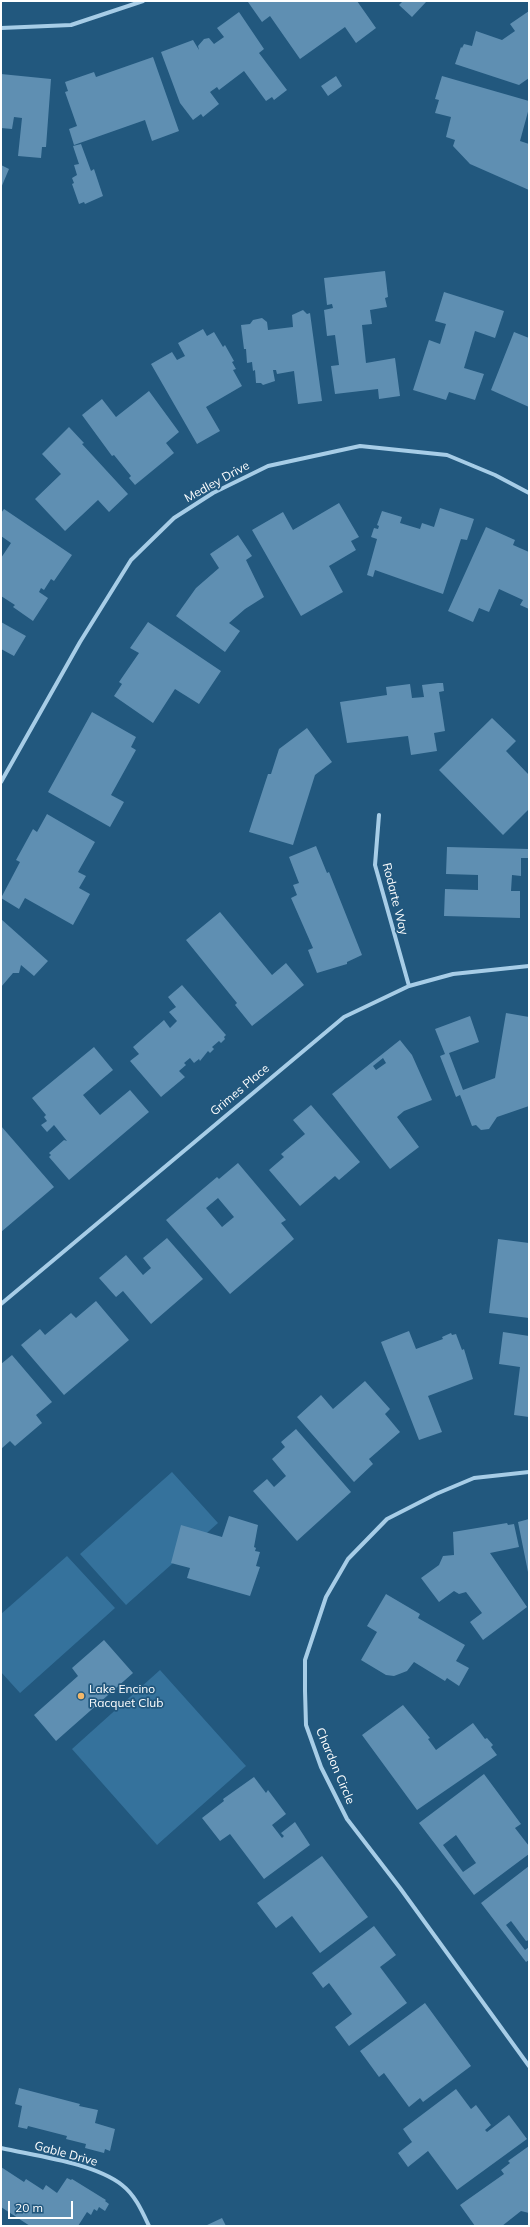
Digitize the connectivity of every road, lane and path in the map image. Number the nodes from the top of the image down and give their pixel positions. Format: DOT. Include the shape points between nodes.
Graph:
graph roads {
  1 [pos="143,1"];
  2 [pos="1,28"];
  3 [pos="529,493"];
  4 [pos="1,782"];
  5 [pos="379,815"];
  6 [pos="529,966"];
  7 [pos="409,986"];
  8 [pos="1,1304"];
  9 [pos="529,1472"];
  10 [pos="529,2066"];
  11 [pos="1,2148"];
  12 [pos="149,2226"];
  1 -- 2 [label="street" via="71,26"];
  3 -- 4 [label="street, Medley Drive" via="494,475 447,456 360,446 268,466 213,493 174,518 131,560 80,642"];
  5 -- 7 [label="street, Rodarte Way" via="375,865"];
  6 -- 7 [label="street, Grimes Place" via="453,974"];
  7 -- 8 [label="street, Grimes Place" via="344,1017"];
  9 -- 10 [label="street, Chardon Circle" via="474,1478 387,1519 348,1559 326,1597 305,1660 306,1724 324,1773 347,1819"];
  11 -- 12 [label="street, Gable Drive" via="92,2169 122,2185 138,2203"];
}
